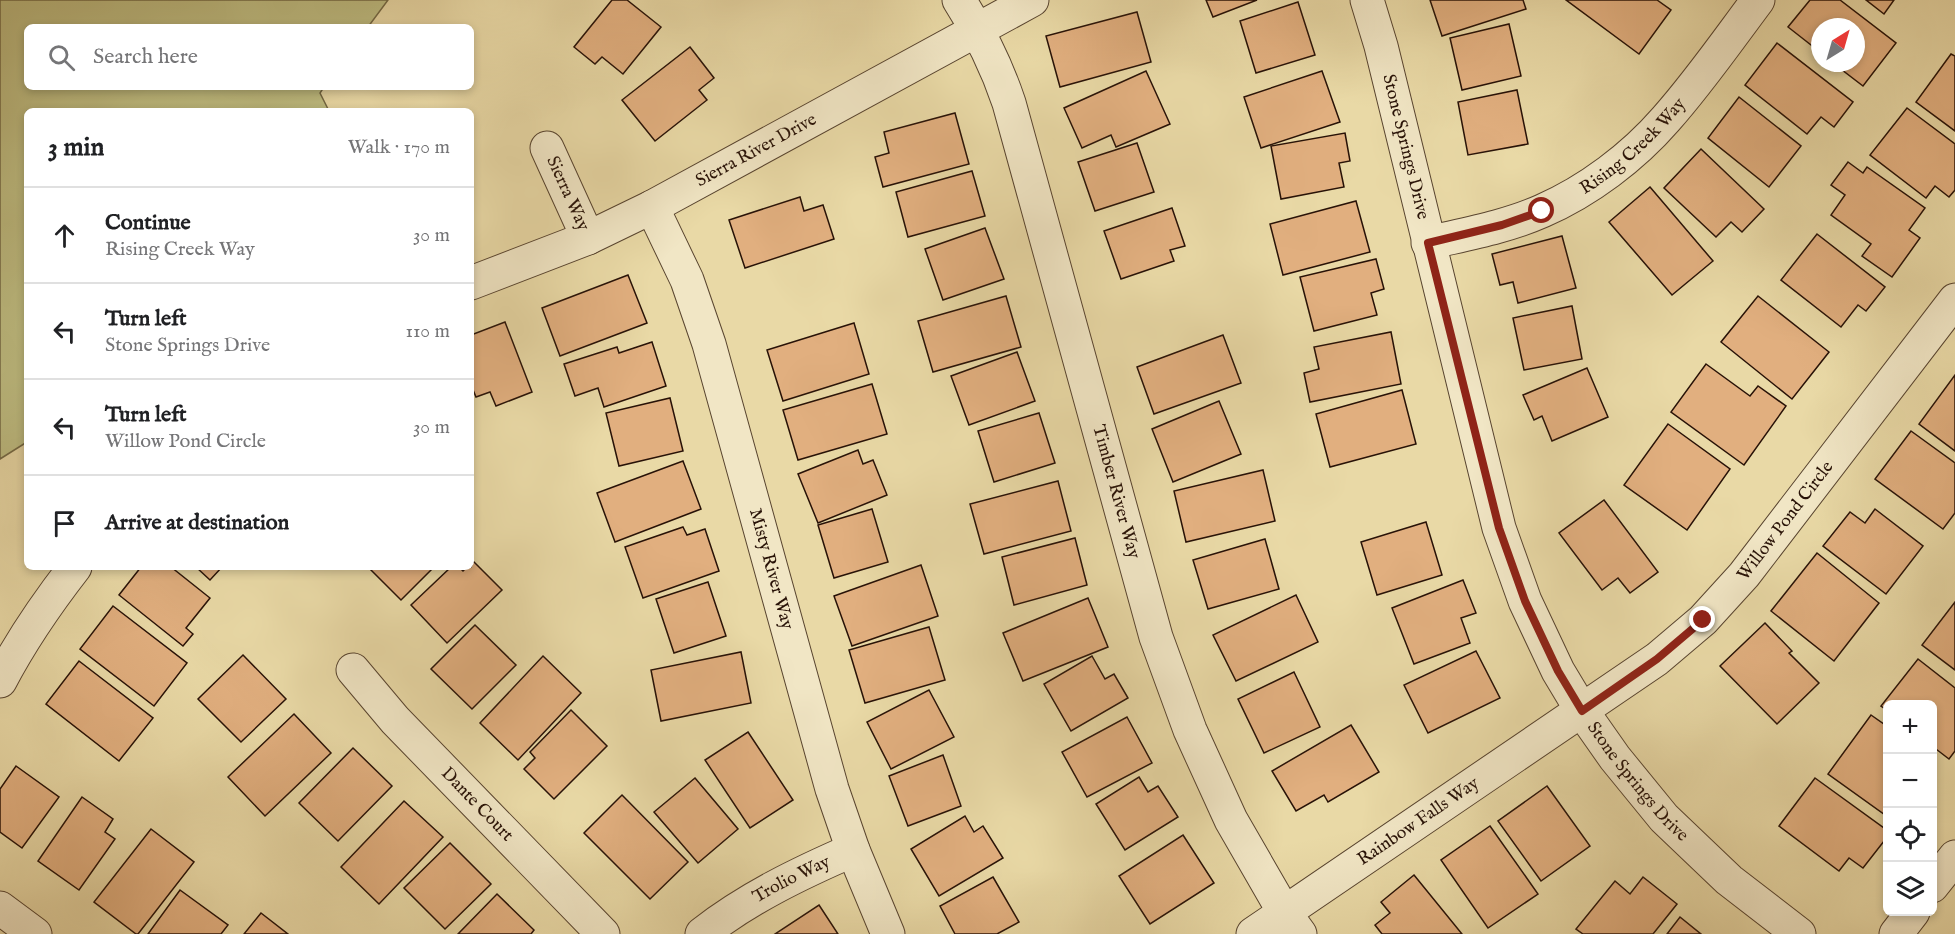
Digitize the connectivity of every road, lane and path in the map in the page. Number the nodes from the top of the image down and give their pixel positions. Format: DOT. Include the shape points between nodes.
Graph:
graph roads {
  1 [pos="958,0"];
  2 [pos="1032,0"];
  3 [pos="1367,0"];
  4 [pos="1758,0"];
  5 [pos="978,29"];
  6 [pos="547,148"];
  7 [pos="652,207"];
  8 [pos="588,238"];
  9 [pos="1428,243"];
  10 [pos="474,282"];
  11 [pos="1955,300"];
  12 [pos="73,570"];
  13 [pos="353,670"];
  14 [pos="0,681"];
  15 [pos="1582,711"];
  16 [pos="853,850"];
  17 [pos="1955,857"];
  18 [pos="1937,880"];
  19 [pos="0,908"];
  20 [pos="1910,916"];
  21 [pos="1292,923"];
  22 [pos="34,934"];
  23 [pos="603,934"];
  24 [pos="702,934"];
  25 [pos="888,934"];
  26 [pos="1253,934"];
  27 [pos="1799,934"];
  28 [pos="1896,934"];
  1 -- 5 [label="street, Timber River Way"];
  2 -- 5 [label="street, Sierra River Drive"];
  3 -- 9 [label="street, Stone Springs Drive"];
  4 -- 9 [label="street, Rising Creek Way" via="1666,120 1625,159 1586,188 1542,211 1502,225"];
  5 -- 7 [label="street, Sierra River Drive"];
  5 -- 21 [label="street, Timber River Way" via="1009,103 1156,637 1190,730 1231,820"];
  6 -- 8 [label="street, Sierra Way"];
  7 -- 8 [label="street, Sierra River Drive"];
  7 -- 16 [label="street, Misty River Way" via="687,280 709,344 832,789"];
  8 -- 10 [label="street, Sierra River Drive"];
  9 -- 15 [label="street, Stone Springs Drive" via="1499,528 1525,601"];
  11 -- 15 [label="street, Willow Pond Circle" via="1744,575 1703,620 1657,659"];
  12 -- 14 [label="street"];
  13 -- 23 [label="street, Dante Court" via="395,720"];
  15 -- 21 [label="street, Rainbow Falls Way"];
  15 -- 27 [label="street, Stone Springs Drive" via="1664,818 1729,880"];
  16 -- 24 [label="street, Trolio Way" via="747,902"];
  16 -- 25 [label="street, Misty River Way"];
  17 -- 18 [label="street"];
  19 -- 22 [label="street"];
  20 -- 28 [label="street"];
  21 -- 26 [label="street, Rainbow Falls Way"];
}
